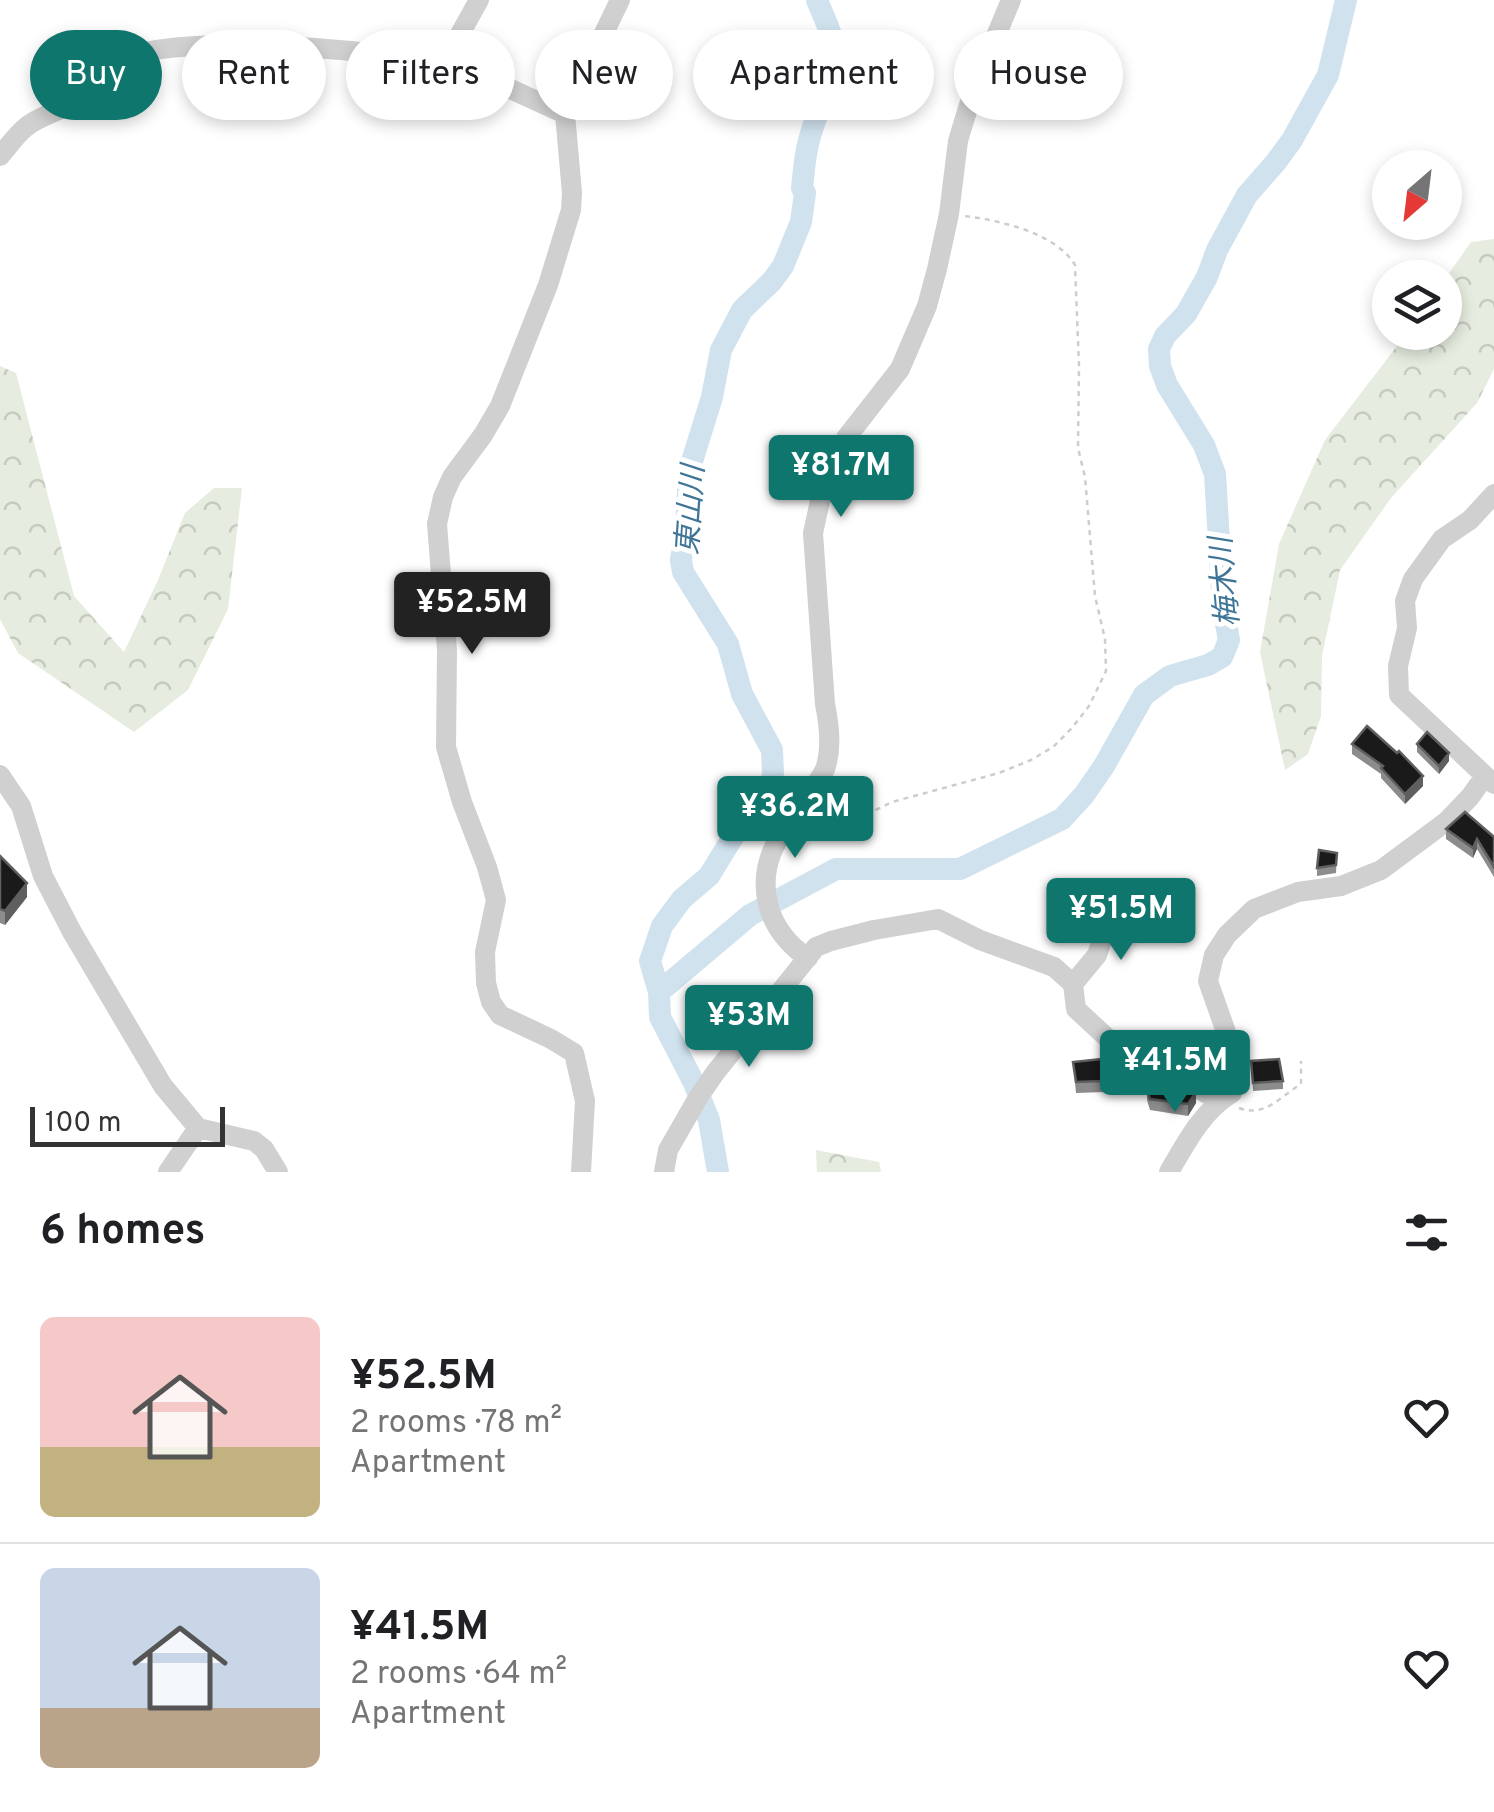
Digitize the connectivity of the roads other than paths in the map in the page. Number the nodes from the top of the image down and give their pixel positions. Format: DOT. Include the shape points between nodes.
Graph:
graph roads {
  1 [pos="479,0"];
  2 [pos="620,0"];
  3 [pos="1011,0"];
  4 [pos="461,30"];
  5 [pos="606,30"];
  6 [pos="346,51"];
  7 [pos="565,120"];
  8 [pos="0,156"];
  9 [pos="1494,494"];
  10 [pos="0,776"];
  11 [pos="1490,780"];
  12 [pos="1112,910"];
  13 [pos="808,958"];
  14 [pos="1073,984"];
  15 [pos="1226,1093"];
  16 [pos="198,1128"];
  17 [pos="168,1172"];
  18 [pos="278,1172"];
  19 [pos="581,1172"];
  20 [pos="664,1172"];
  21 [pos="1169,1172"];
  1 -- 4 [label="street"];
  2 -- 5 [label="street"];
  3 -- 13 [label="street" via="958,141 927,306 900,369 846,438 813,533 830,729 826,768 787,824 763,884 770,914"];
  6 -- 8 [label="street" via="189,47 114,62 74,101 26,127"];
  7 -- 19 [label="street" via="571,210 548,285 500,406 452,477 437,524 446,746 496,900 486,983 500,1016 574,1053 586,1100"];
  9 -- 11 [label="street" via="1442,539 1413,578 1398,666 1399,695"];
  10 -- 16 [label="street" via="21,806 43,876 72,932 163,1086"];
  11 -- 15 [label="street" via="1381,870 1254,908 1227,935 1208,981 1238,1066"];
  12 -- 14 [label="street" via="1097,955"];
  13 -- 14 [label="street" via="830,941 938,919 1054,967"];
  13 -- 20 [label="street" via="699,1096 668,1150"];
  14 -- 15 [label="street" via="1076,1008 1117,1047 1212,1097"];
  15 -- 21 [label="street"];
  16 -- 17 [label="street"];
  16 -- 18 [label="street" via="254,1141"];
}
